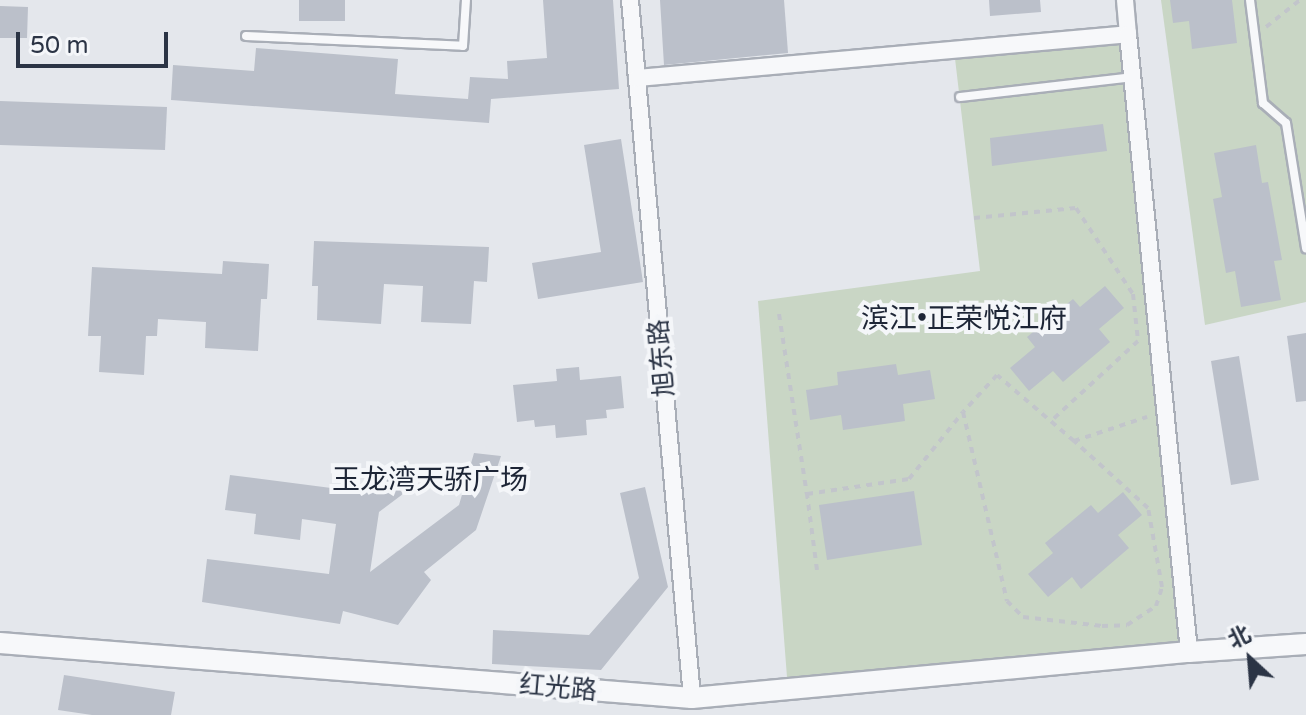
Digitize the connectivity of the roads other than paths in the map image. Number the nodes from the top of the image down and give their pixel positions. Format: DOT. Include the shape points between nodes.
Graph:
graph roads {
  1 [pos="466,0"];
  2 [pos="630,0"];
  3 [pos="1125,0"];
  4 [pos="1250,0"];
  5 [pos="1128,34"];
  6 [pos="246,36"];
  7 [pos="1132,77"];
  8 [pos="637,78"];
  9 [pos="960,97"];
  10 [pos="1306,248"];
  11 [pos="0,643"];
  12 [pos="1306,644"];
  13 [pos="1189,652"];
  14 [pos="692,707"];
  1 -- 6 [label="lane" via="463,46"];
  2 -- 8 [label="street, 旭东路"];
  3 -- 5 [label="street"];
  4 -- 10 [label="lane" via="1263,103 1286,123"];
  5 -- 7 [label="street"];
  5 -- 8 [label="street"];
  7 -- 9 [label="lane"];
  7 -- 13 [label="street"];
  8 -- 14 [label="street, 旭东路"];
  11 -- 14 [label="street, 红光路"];
  12 -- 13 [label="street, 红光路"];
  13 -- 14 [label="street, 红光路"];
}
